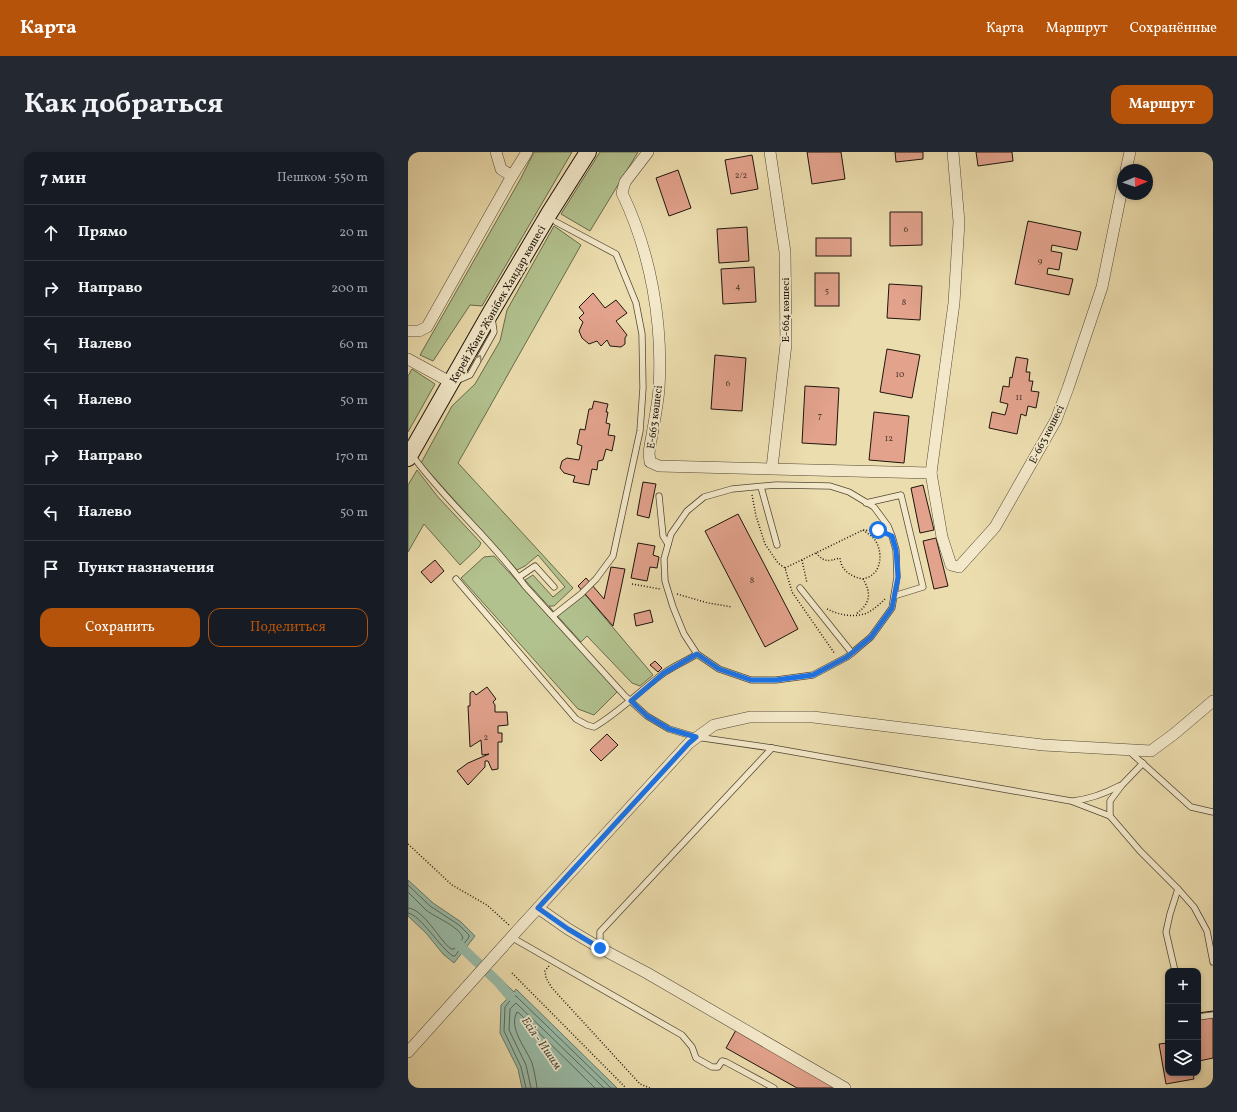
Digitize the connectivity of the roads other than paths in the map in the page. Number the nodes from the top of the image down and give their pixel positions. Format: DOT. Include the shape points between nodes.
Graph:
graph roads {
  1 [pos="496,152"];
  2 [pos="528,152"];
  3 [pos="588,152"];
  4 [pos="648,152"];
  5 [pos="770,152"];
  6 [pos="953,152"];
  7 [pos="1130,152"];
  8 [pos="1127,164"];
  9 [pos="512,176"];
  10 [pos="1120,200"];
  11 [pos="556,222"];
  12 [pos="408,331"];
  13 [pos="408,359"];
  14 [pos="452,383"];
  15 [pos="410,456"];
  16 [pos="772,468"];
  17 [pos="931,473"];
  18 [pos="760,487"];
  19 [pos="659,496"];
  20 [pos="866,503"];
  21 [pos="668,544"];
  22 [pos="777,545"];
  23 [pos="518,576"];
  24 [pos="456,579"];
  25 [pos="554,587"];
  26 [pos="800,588"];
  27 [pos="894,594"];
  28 [pos="553,616"];
  29 [pos="852,653"];
  30 [pos="697,654"];
  31 [pos="631,701"];
  32 [pos="1213,701"];
  33 [pos="696,737"];
  34 [pos="772,748"];
  35 [pos="1129,750"];
  36 [pos="1143,763"];
  37 [pos="1122,785"];
  38 [pos="1071,801"];
  39 [pos="1213,812"];
  40 [pos="1110,816"];
  41 [pos="1178,889"];
  42 [pos="538,908"];
  43 [pos="513,934"];
  44 [pos="600,948"];
  45 [pos="1213,962"];
  46 [pos="1174,968"];
  47 [pos="1213,1014"];
  48 [pos="1201,1016"];
  49 [pos="408,1052"];
  50 [pos="774,1088"];
  51 [pos="845,1088"];
  1 -- 9 [label="street" via="501,169"];
  2 -- 9 [label="street"];
  3 -- 14 [label="main road, Керей Және Жәнібек Хандар көшесі" via="491,312"];
  4 -- 16 [label="street, Е-663 көшесі" via="625,182 622,193 644,250 656,312 660,351 650,462 659,466"];
  5 -- 16 [label="street, Е-664 көшесі" via="785,252 786,313 786,344"];
  6 -- 17 [label="street, Е-663 көшесі" via="959,222 954,303"];
  7 -- 8 [label="street"];
  9 -- 12 [label="street" via="427,327 419,331"];
  10 -- 17 [label="street, Е-663 көшесі" via="1102,287 1056,420 995,527 959,567 951,565 942,537"];
  11 -- 28 [label="lane" via="616,254 636,303 642,334 643,388 640,431 613,556 596,579"];
  13 -- 14 [label="street"];
  14 -- 15 [label="main road, Керей Және Жәнібек Хандар көшесі"];
  15 -- 23 [label="lane"];
  16 -- 17 [label="street, Е-663 көшесі"];
  18 -- 20 [label="lane" via="830,486 849,492"];
  18 -- 21 [label="lane" via="732,489 704,497 687,511 670,534"];
  18 -- 22 [label="lane"];
  19 -- 21 [label="lane" via="663,536"];
  20 -- 27 [label="lane" via="874,507 892,536 898,577"];
  20 -- 27 [label="lane" via="901,495 923,587"];
  21 -- 30 [label="lane" via="664,559 668,591 684,634"];
  23 -- 25 [label="lane" via="535,566"];
  23 -- 28 [label="lane"];
  24 -- 31 [label="lane" via="576,719 594,727"];
  26 -- 29 [label="lane"];
  27 -- 29 [label="lane" via="892,608 871,637"];
  28 -- 31 [label="lane"];
  29 -- 30 [label="lane" via="813,675 776,680 751,680 719,669"];
  30 -- 31 [label="lane" via="664,673"];
  31 -- 33 [label="lane" via="647,716 669,729"];
  32 -- 35 [label="street" via="1151,751"];
  33 -- 34 [label="lane"];
  33 -- 35 [label="street" via="714,725 750,717 813,717 1043,745"];
  33 -- 42 [label="street"];
  34 -- 38 [label="lane"];
  34 -- 44 [label="lane" via="600,932"];
  35 -- 36 [label="lane"];
  36 -- 37 [label="lane"];
  36 -- 39 [label="lane" via="1191,807"];
  37 -- 38 [label="lane" via="1087,800"];
  37 -- 40 [label="lane" via="1110,801"];
  38 -- 40 [label="lane"];
  40 -- 41 [label="lane"];
  41 -- 45 [label="lane" via="1194,907 1207,931"];
  41 -- 46 [label="lane" via="1166,932"];
  42 -- 43 [label="street"];
  42 -- 44 [label="street"];
  43 -- 49 [label="street"];
  43 -- 50 [label="lane" via="552,961 682,1036 692,1047 696,1058 712,1067 718,1067 722,1061 726,1062"];
  44 -- 51 [label="street"];
  47 -- 48 [label="lane"];
}
